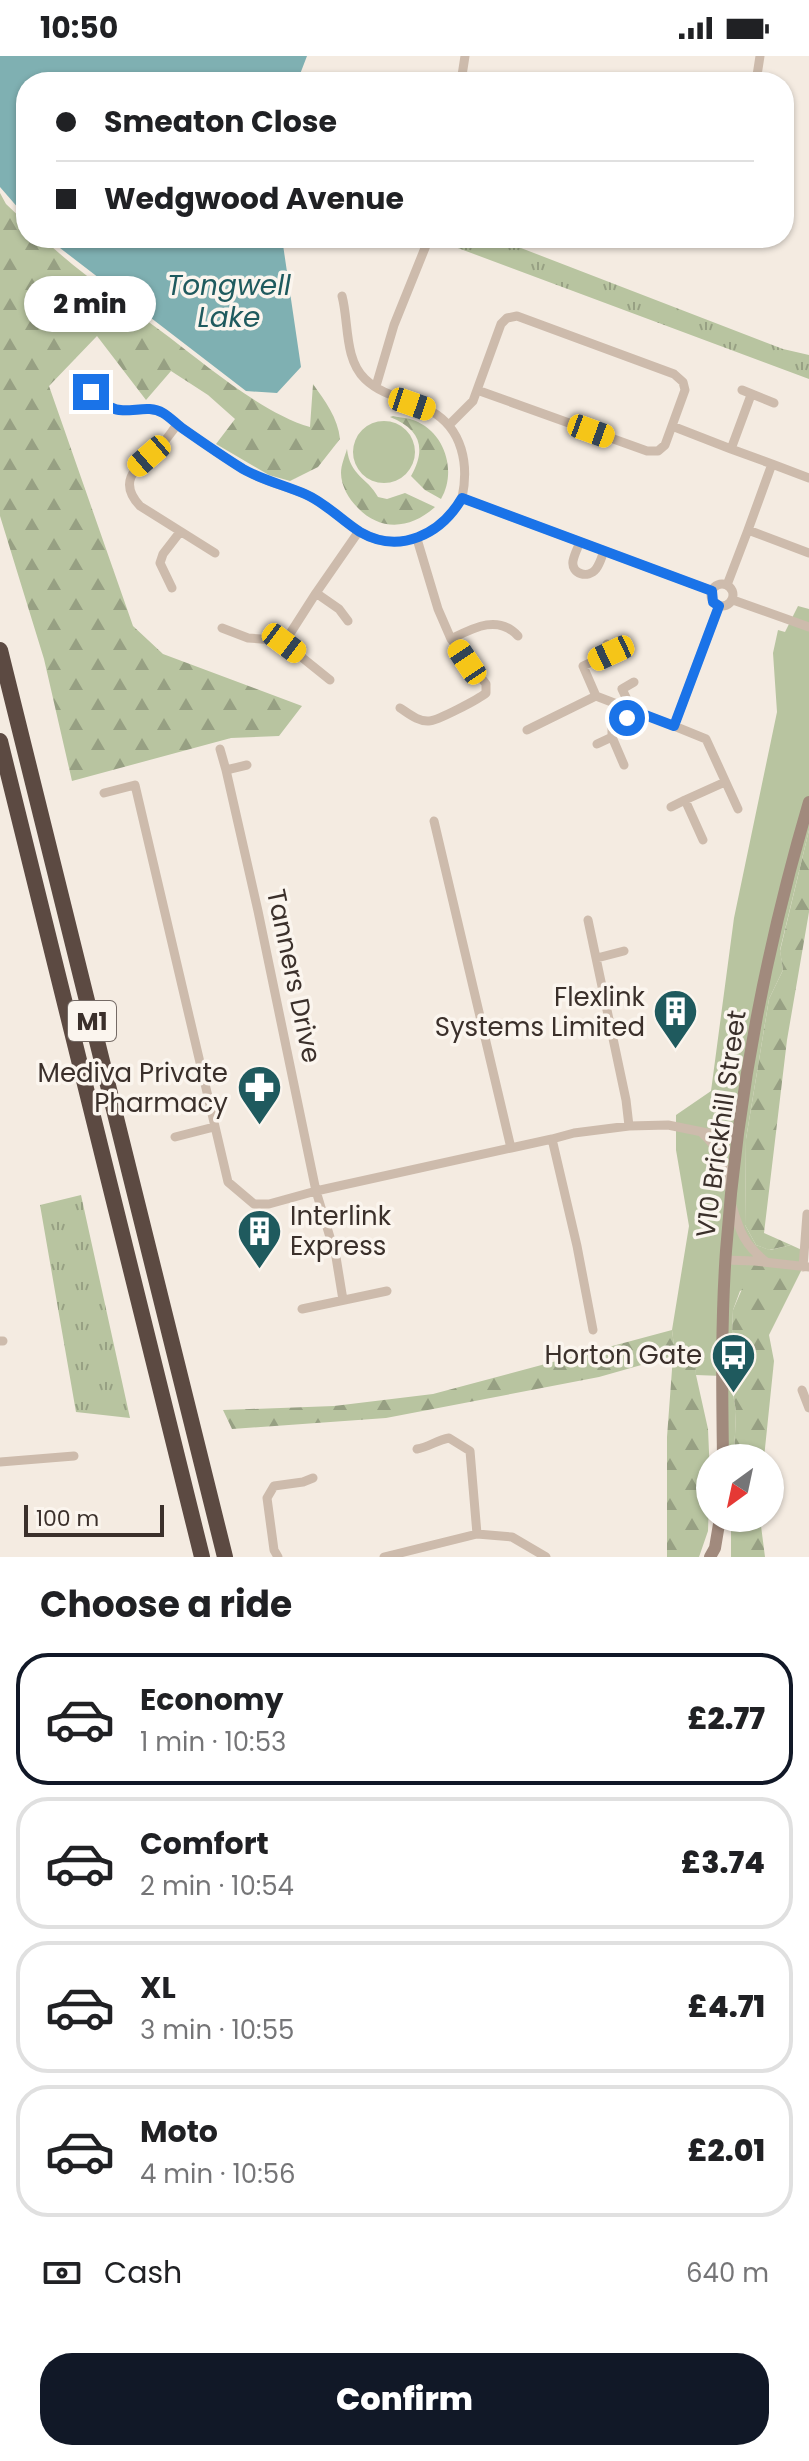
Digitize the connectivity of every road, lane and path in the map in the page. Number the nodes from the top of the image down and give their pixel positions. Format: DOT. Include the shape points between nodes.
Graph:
graph roads {
  1 [pos="425,248"];
  2 [pos="342,296"];
  3 [pos="376,386"];
  4 [pos="477,390"];
  5 [pos="91,392"];
  6 [pos="774,403"];
  7 [pos="177,425"];
  8 [pos="449,425"];
  9 [pos="672,426"];
  10 [pos="731,449"];
  11 [pos="772,464"];
  12 [pos="809,478"];
  13 [pos="462,498"];
  14 [pos="748,530"];
  15 [pos="359,531"];
  16 [pos="180,532"];
  17 [pos="417,539"];
  18 [pos="580,542"];
  19 [pos="604,551"];
  20 [pos="215,553"];
  21 [pos="809,553"];
  22 [pos="727,585"];
  23 [pos="172,588"];
  24 [pos="712,591"];
  25 [pos="316,593"];
  26 [pos="733,600"];
  27 [pos="719,606"];
  28 [pos="348,621"];
  29 [pos="809,627"];
  30 [pos="222,628"];
  31 [pos="518,636"];
  32 [pos="451,639"];
  33 [pos="284,643"];
  34 [pos="607,644"];
  35 [pos="0,650"];
  36 [pos="330,680"];
  37 [pos="634,682"];
  38 [pos="596,696"];
  39 [pos="400,708"];
  40 [pos="632,710"];
  41 [pos="674,726"];
  42 [pos="527,730"];
  43 [pos="612,737"];
  44 [pos="0,741"];
  45 [pos="597,744"];
  46 [pos="220,749"];
  47 [pos="247,765"];
  48 [pos="624,765"];
  49 [pos="226,770"];
  50 [pos="725,782"];
  51 [pos="104,793"];
  52 [pos="685,800"];
  53 [pos="809,802"];
  54 [pos="671,807"];
  55 [pos="738,809"];
  56 [pos="434,821"];
  57 [pos="703,840"];
  58 [pos="588,920"];
  59 [pos="624,951"];
  60 [pos="597,958"];
  61 [pos="629,1126"];
  62 [pos="214,1127"];
  63 [pos="702,1132"];
  64 [pos="175,1137"];
  65 [pos="552,1139"];
  66 [pos="737,1139"];
  67 [pos="511,1148"];
  68 [pos="316,1191"];
  69 [pos="731,1201"];
  70 [pos="807,1214"];
  71 [pos="725,1260"];
  72 [pos="766,1262"];
  73 [pos="806,1267"];
  74 [pos="387,1291"];
  75 [pos="343,1300"];
  76 [pos="302,1309"];
  77 [pos="593,1330"];
  78 [pos="802,1390"];
  79 [pos="809,1408"];
  80 [pos="723,1444"];
  81 [pos="417,1449"];
  82 [pos="74,1456"];
  83 [pos="0,1462"];
  84 [pos="313,1478"];
  85 [pos="718,1532"];
  86 [pos="477,1534"];
  87 [pos="714,1554"];
  88 [pos="202,1557"];
  89 [pos="225,1557"];
  90 [pos="278,1557"];
  91 [pos="384,1557"];
  92 [pos="546,1557"];
  1 -- 3 [label="street"];
  2 -- 3 [label="street" via="352,357 363,378"];
  3 -- 8 [label="street"];
  4 -- 8 [label="street"];
  4 -- 9 [label="street" via="647,451 665,445"];
  4 -- 9 [label="street" via="501,324 517,316 674,374 685,390"];
  5 -- 7 [label="street" via="111,408 150,407"];
  6 -- 10 [label="street" via="746,392"];
  7 -- 15 [label="street" via="246,471 304,494"];
  7 -- 16 [label="street" via="136,467 129,488 140,506"];
  8 -- 13 [label="street" via="463,448 467,476"];
  9 -- 10 [label="street"];
  10 -- 11 [label="street"];
  11 -- 12 [label="street"];
  11 -- 14 [label="street"];
  13 -- 17 [label="street" via="438,529"];
  13 -- 18 [label="street"];
  14 -- 21 [label="street"];
  14 -- 22 [label="street"];
  15 -- 17 [label="street" via="397,542"];
  15 -- 25 [label="street"];
  16 -- 20 [label="street"];
  16 -- 23 [label="street" via="160,563"];
  17 -- 32 [label="street"];
  18 -- 19 [label="street"];
  18 -- 19 [label="street" via="573,562 579,573 593,572"];
  19 -- 24 [label="street"];
  22 -- 24 [label="street"];
  22 -- 26 [label="street"];
  24 -- 27 [label="street"];
  25 -- 28 [label="street"];
  25 -- 33 [label="street"];
  26 -- 27 [label="street"];
  26 -- 29 [label="street"];
  27 -- 41 [label="street"];
  30 -- 33 [label="street"];
  31 -- 32 [label="street" via="512,629 482,624"];
  32 -- 39 [label="street" via="486,684 486,693 429,722"];
  33 -- 36 [label="street"];
  34 -- 38 [label="street" via="611,653 583,666"];
  35 -- 89 [label="highway, M1"];
  37 -- 40 [label="street" via="622,689"];
  38 -- 40 [label="street"];
  38 -- 42 [label="street"];
  40 -- 41 [label="street"];
  40 -- 43 [label="street" via="612,728"];
  41 -- 50 [label="street" via="706,739"];
  43 -- 45 [label="street"];
  43 -- 48 [label="street"];
  44 -- 88 [label="highway, M1"];
  46 -- 49 [label="street, Tanners Drive"];
  47 -- 49 [label="street"];
  49 -- 68 [label="street, Tanners Drive"];
  50 -- 52 [label="street"];
  50 -- 55 [label="street"];
  51 -- 62 [label="street" via="135,785"];
  52 -- 54 [label="street"];
  52 -- 57 [label="street"];
  53 -- 66 [label="street, V10 Brickhill Street" via="759,1004"];
  56 -- 67 [label="street"];
  58 -- 60 [label="street"];
  59 -- 60 [label="street"];
  60 -- 61 [label="street"];
  61 -- 63 [label="street" via="668,1125"];
  61 -- 65 [label="street"];
  62 -- 64 [label="street"];
  62 -- 68 [label="street" via="228,1182 254,1204"];
  63 -- 66 [label="street"];
  63 -- 69 [label="street" via="724,1164"];
  65 -- 67 [label="street"];
  65 -- 77 [label="street"];
  66 -- 69 [label="street, V10 Brickhill Street"];
  67 -- 68 [label="street"];
  68 -- 75 [label="street, Tanners Drive"];
  69 -- 71 [label="street, V10 Brickhill Street"];
  69 -- 72 [label="street" via="740,1233"];
  70 -- 73 [label="street"];
  71 -- 72 [label="street"];
  71 -- 80 [label="street, V10 Brickhill Street"];
  72 -- 73 [label="street"];
  74 -- 75 [label="street"];
  75 -- 76 [label="street"];
  78 -- 79 [label="street"];
  81 -- 86 [label="street" via="449,1438 470,1451"];
  82 -- 83 [label="street" via="55,1463"];
  84 -- 90 [label="street" via="274,1486 267,1498"];
  85 -- 87 [label="street"];
  86 -- 91 [label="street"];
  86 -- 92 [label="street" via="512,1537"];
}
